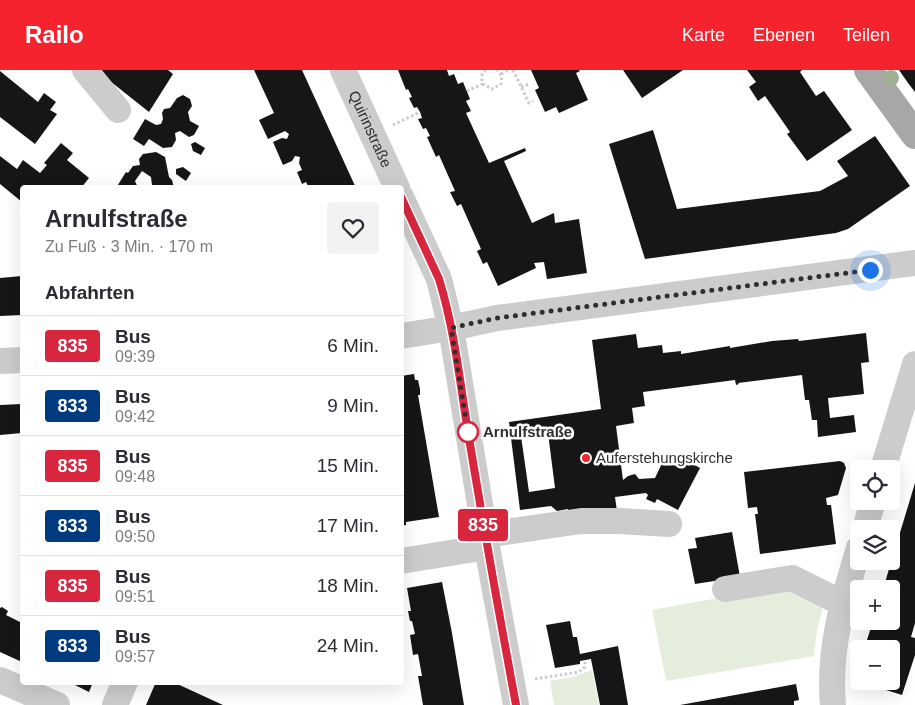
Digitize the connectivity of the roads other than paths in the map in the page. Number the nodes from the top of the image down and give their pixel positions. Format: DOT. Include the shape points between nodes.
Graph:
graph roads {
  1 [pos="84,70"];
  2 [pos="343,70"];
  3 [pos="868,70"];
  4 [pos="118,110"];
  5 [pos="915,136"];
  6 [pos="396,185"];
  7 [pos="404,203"];
  8 [pos="915,263"];
  9 [pos="451,328"];
  10 [pos="404,336"];
  11 [pos="20,360"];
  12 [pos="0,361"];
  13 [pos="915,364"];
  14 [pos="886,460"];
  15 [pos="669,524"];
  16 [pos="486,541"];
  17 [pos="404,560"];
  18 [pos="852,570"];
  19 [pos="725,589"];
  20 [pos="842,603"];
  21 [pos="0,680"];
  22 [pos="124,685"];
  23 [pos="514,694"];
  24 [pos="57,705"];
  25 [pos="115,705"];
  26 [pos="833,705"];
  1 -- 4 [label="street"];
  2 -- 6 [label="street, Quirinstraße"];
  3 -- 5 [label="main road"];
  7 -- 9 [label="street" via="439,279"];
  8 -- 9 [label="street" via="497,318"];
  9 -- 10 [label="street"];
  9 -- 16 [label="street"];
  11 -- 12 [label="street"];
  13 -- 14 [label="street"];
  15 -- 16 [label="street" via="581,521"];
  16 -- 17 [label="street"];
  16 -- 23 [label="street"];
  18 -- 20 [label="street"];
  19 -- 20 [label="street" via="792,578"];
  20 -- 26 [label="street" via="832,664"];
  21 -- 24 [label="street"];
  22 -- 25 [label="street"];
}
